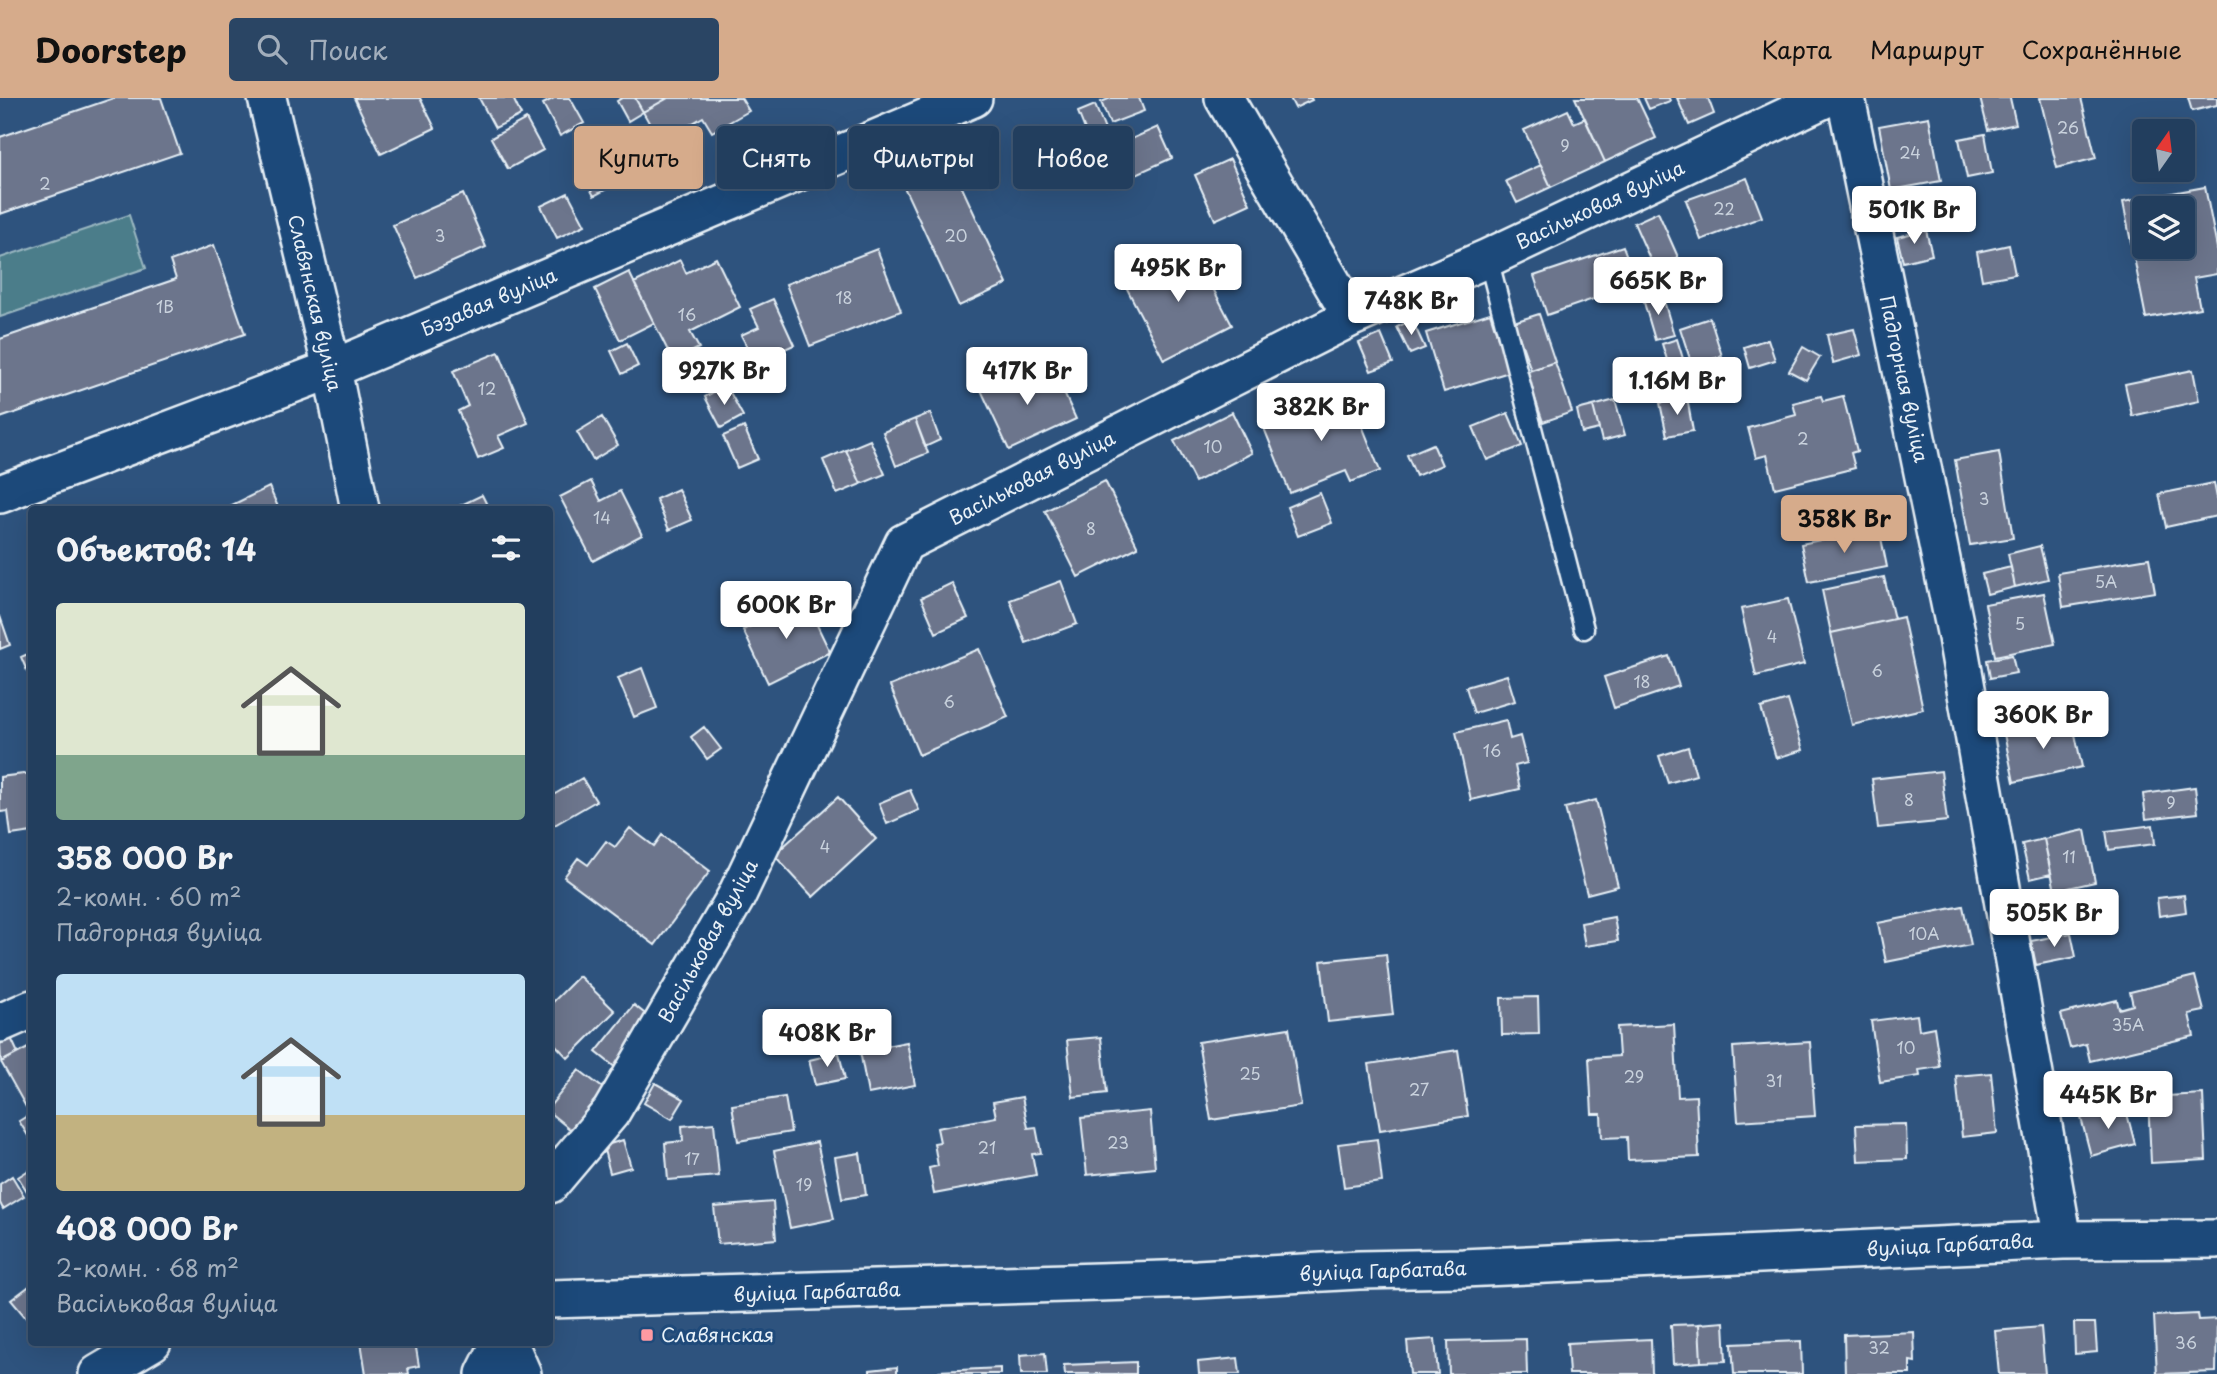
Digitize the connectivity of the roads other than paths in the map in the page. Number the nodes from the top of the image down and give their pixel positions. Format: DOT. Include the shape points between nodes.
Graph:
graph roads {
  1 [pos="267,98"];
  2 [pos="974,98"];
  3 [pos="1223,98"];
  4 [pos="1826,98"];
  5 [pos="1846,98"];
  6 [pos="1488,258"];
  7 [pos="1352,317"];
  8 [pos="332,369"];
  9 [pos="0,494"];
  10 [pos="359,506"];
  11 [pos="1584,629"];
  12 [pos="28,1011"];
  13 [pos="0,1023"];
  14 [pos="553,1180"];
  15 [pos="2217,1239"];
  16 [pos="2063,1240"];
  17 [pos="553,1299"];
  18 [pos="145,1346"];
  19 [pos="499,1346"];
  20 [pos="510,1346"];
  21 [pos="98,1374"];
  22 [pos="485,1374"];
  23 [pos="522,1374"];
  1 -- 8 [label="street, Славянская вуліца"];
  2 -- 8 [label="street, Бэзавая вуліца"];
  3 -- 7 [label="street"];
  4 -- 6 [label="street, Васільковая вуліца"];
  5 -- 16 [label="street, Падгорная вуліца" via="1957,636"];
  6 -- 7 [label="street, Васільковая вуліца"];
  6 -- 11 [label="lane"];
  7 -- 14 [label="street, Васільковая вуліца" via="904,543 736,897 611,1112"];
  8 -- 9 [label="street, Бэзавая вуліца"];
  8 -- 10 [label="street, Славянская вуліца"];
  12 -- 13 [label="street"];
  15 -- 16 [label="street, вуліца Гарбатава"];
  16 -- 17 [label="street, вуліца Гарбатава" via="1170,1280"];
  18 -- 21 [label="street"];
  19 -- 22 [label="street"];
  20 -- 23 [label="street"];
}
